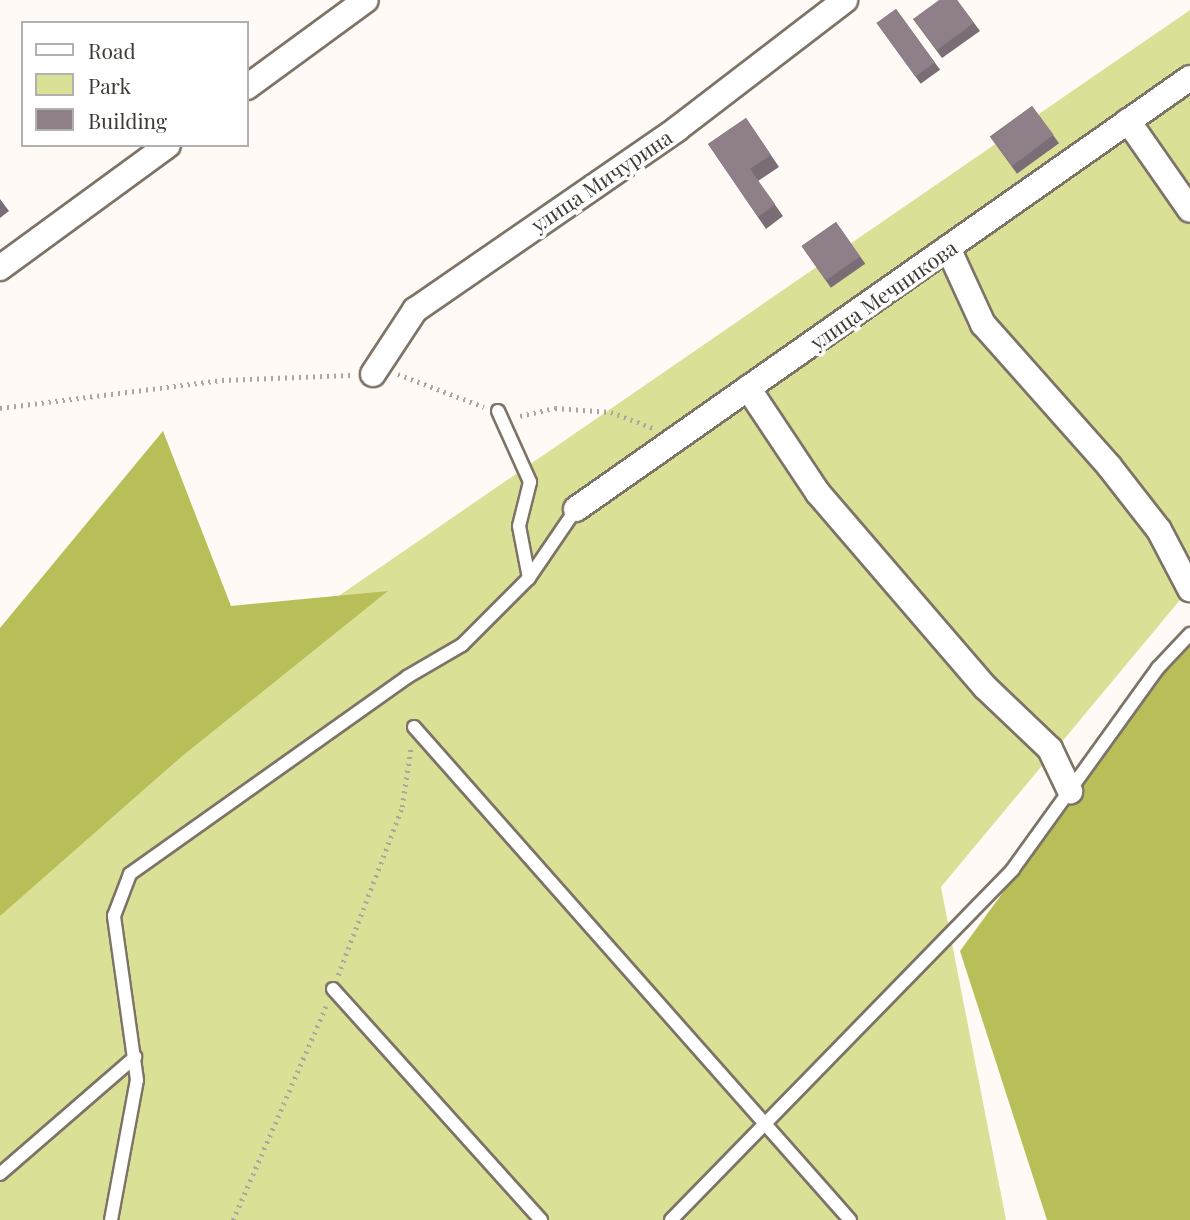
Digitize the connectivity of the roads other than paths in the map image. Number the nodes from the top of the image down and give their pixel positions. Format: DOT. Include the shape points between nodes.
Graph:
graph roads {
  1 [pos="366,0"];
  2 [pos="845,0"];
  3 [pos="1190,78"];
  4 [pos="248,86"];
  5 [pos="1128,121"];
  6 [pos="165,147"];
  7 [pos="1190,210"];
  8 [pos="948,248"];
  9 [pos="0,268"];
  10 [pos="373,374"];
  11 [pos="748,388"];
  12 [pos="498,411"];
  13 [pos="576,509"];
  14 [pos="529,578"];
  15 [pos="1190,589"];
  16 [pos="1190,634"];
  17 [pos="414,727"];
  18 [pos="1070,791"];
  19 [pos="333,989"];
  20 [pos="135,1057"];
  21 [pos="763,1121"];
  22 [pos="0,1174"];
  23 [pos="110,1220"];
  24 [pos="541,1220"];
  25 [pos="671,1220"];
  26 [pos="850,1220"];
  1 -- 4 [label="street"];
  2 -- 10 [label="street, улица Мичурина" via="677,129 415,310"];
  3 -- 5 [label="street, улица Мечникова"];
  5 -- 7 [label="street"];
  5 -- 8 [label="street, улица Мечникова"];
  6 -- 9 [label="street"];
  8 -- 11 [label="street, улица Мечникова"];
  8 -- 15 [label="street" via="983,324 1118,477 1159,530"];
  11 -- 13 [label="street, улица Мечникова"];
  11 -- 18 [label="street" via="818,493 985,687 1050,749"];
  12 -- 14 [label="lane" via="530,482 519,526"];
  13 -- 14 [label="lane"];
  14 -- 20 [label="lane" via="462,645 407,677 130,874 114,916"];
  16 -- 18 [label="lane"];
  17 -- 21 [label="lane"];
  18 -- 21 [label="lane" via="1013,869"];
  19 -- 24 [label="lane"];
  20 -- 22 [label="lane"];
  20 -- 23 [label="lane" via="137,1080"];
  21 -- 25 [label="lane"];
  21 -- 26 [label="lane"];
}
